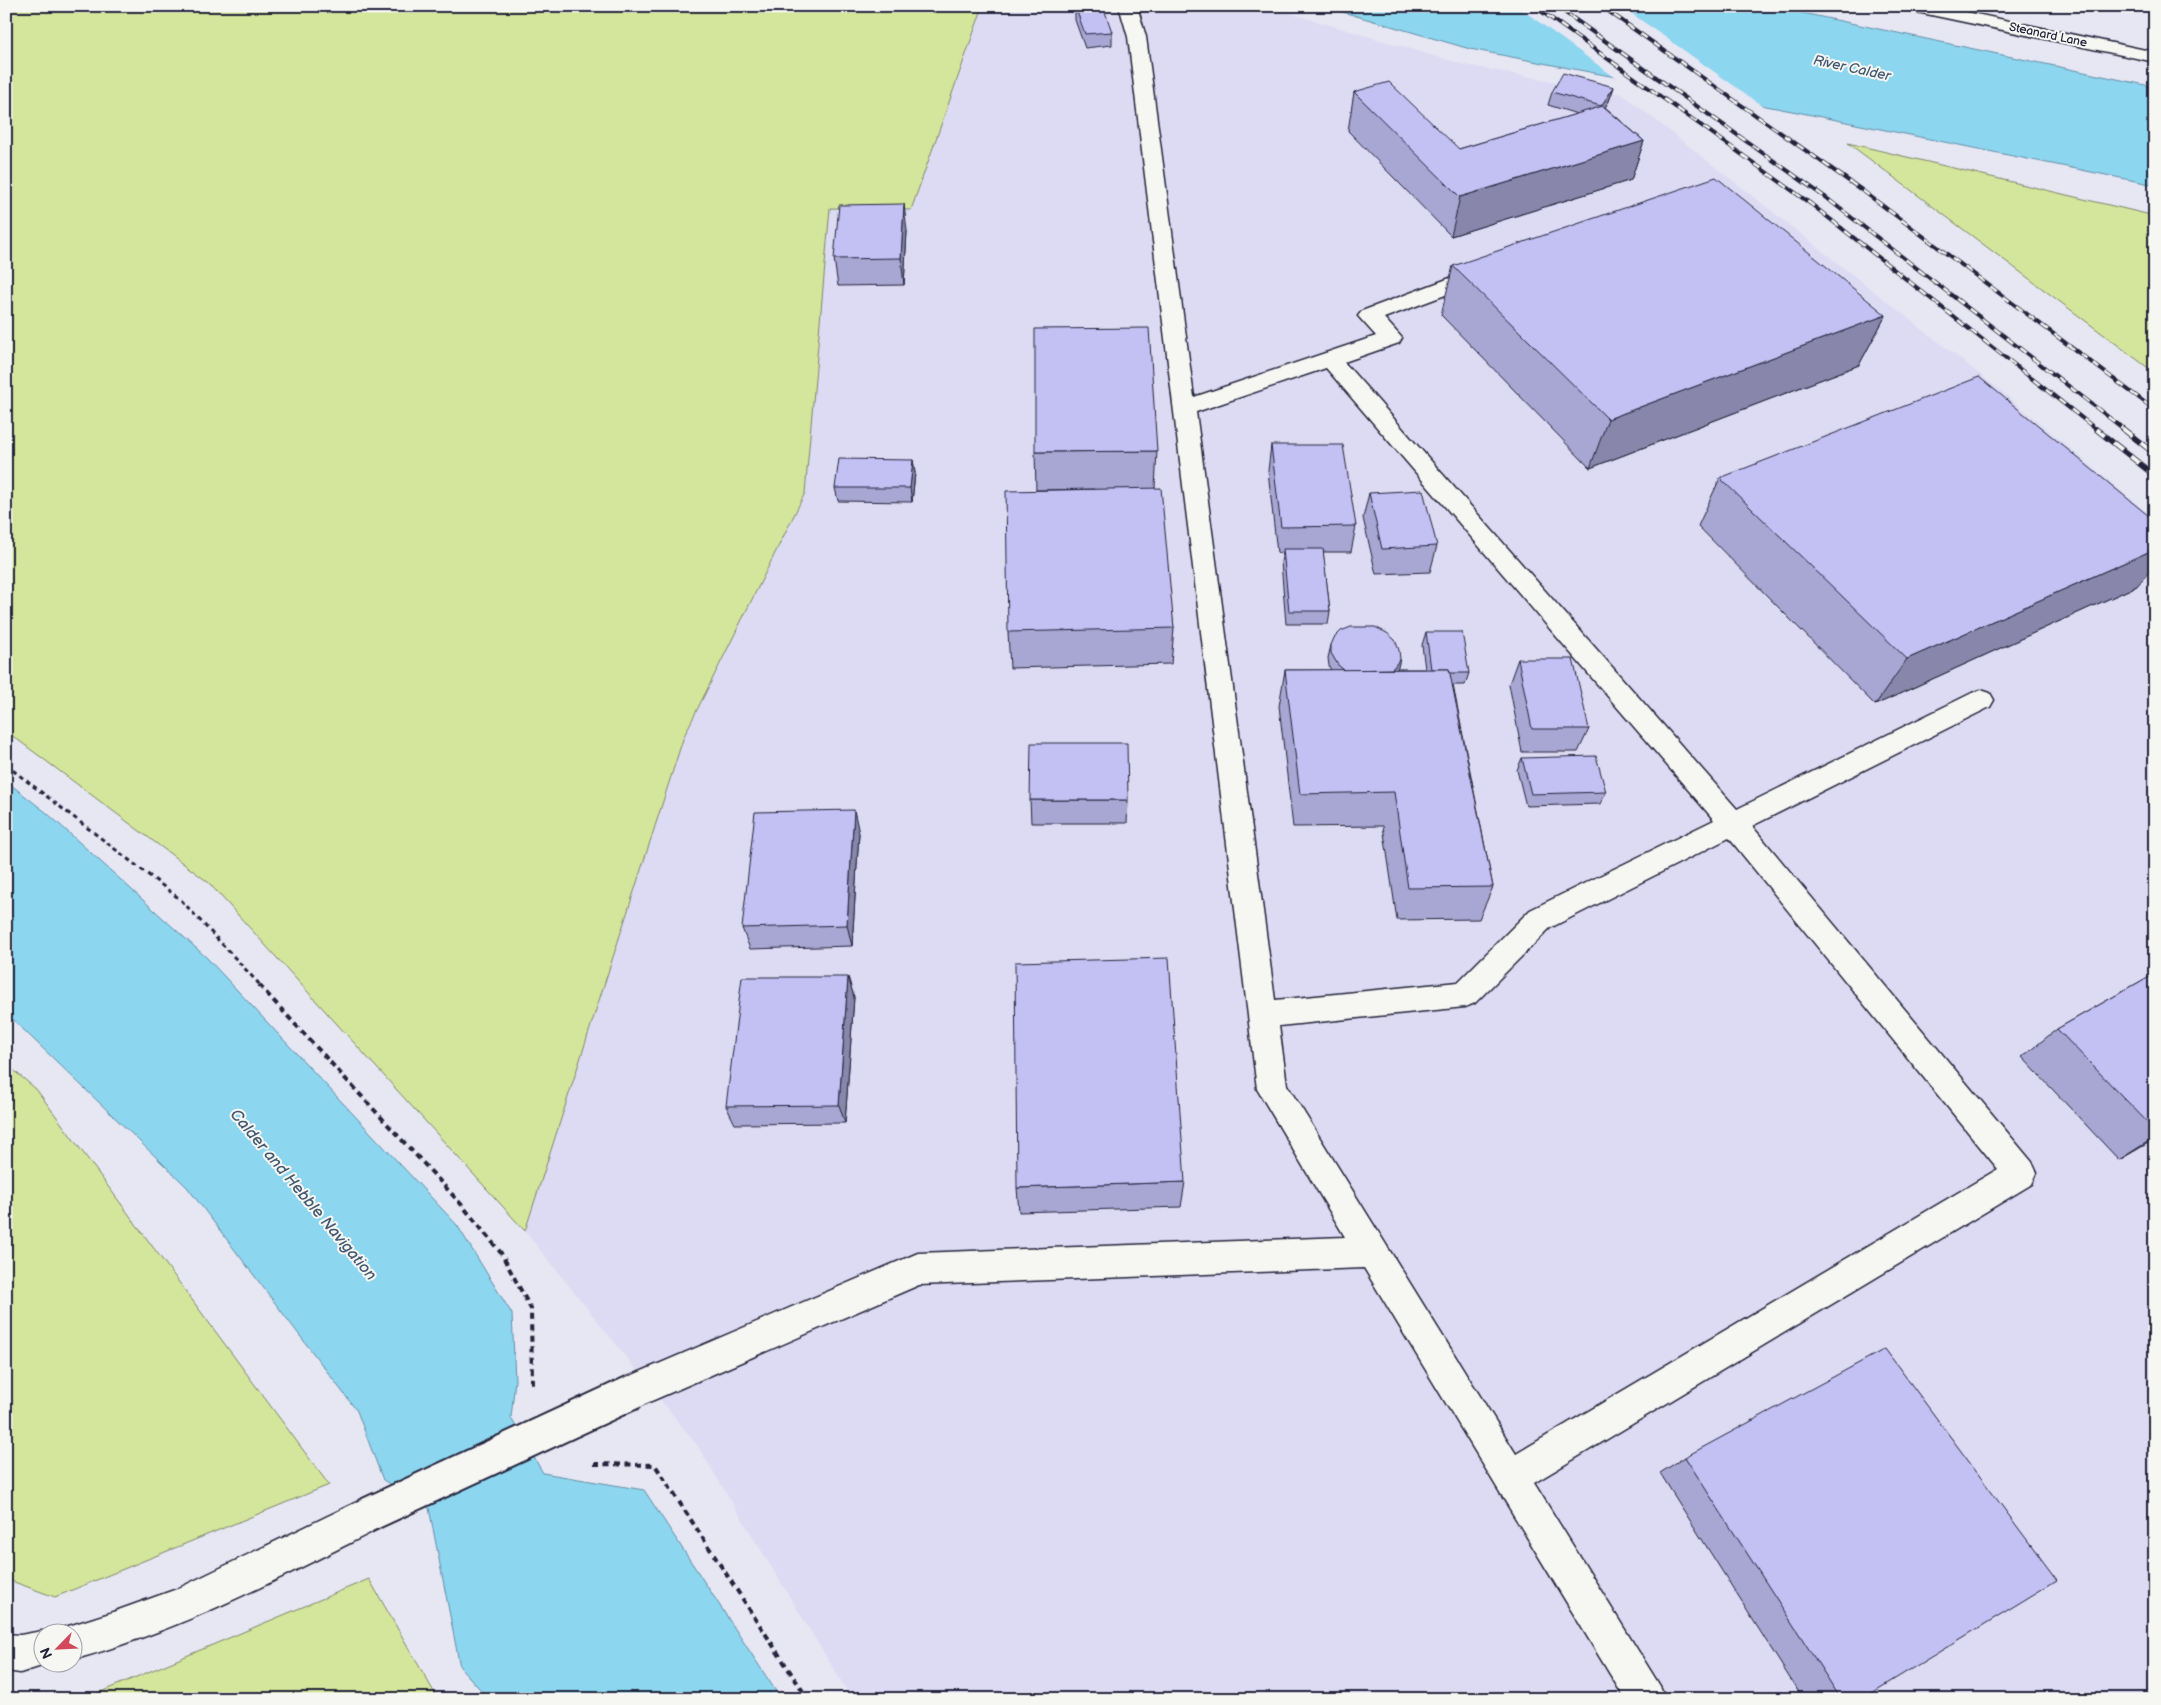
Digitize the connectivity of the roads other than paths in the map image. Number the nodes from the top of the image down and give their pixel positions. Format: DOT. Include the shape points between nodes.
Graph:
graph roads {
  1 [pos="1128,6"];
  2 [pos="1912,6"];
  3 [pos="2155,58"];
  4 [pos="1481,274"];
  5 [pos="1330,359"];
  6 [pos="1185,408"];
  7 [pos="1982,700"];
  8 [pos="1734,824"];
  9 [pos="1263,1014"];
  10 [pos="1372,1252"];
  11 [pos="1511,1477"];
  12 [pos="82,1640"];
  13 [pos="32,1651"];
  14 [pos="6,1652"];
  15 [pos="1647,1699"];
  1 -- 6 [label="street" via="1137,37"];
  2 -- 3 [label="street, Steanard Lane"];
  4 -- 5 [label="street" via="1369,316 1391,338"];
  5 -- 6 [label="street"];
  5 -- 8 [label="street"];
  6 -- 9 [label="street"];
  7 -- 8 [label="street"];
  8 -- 9 [label="street" via="1540,919 1465,994"];
  8 -- 11 [label="street" via="2021,1173"];
  9 -- 10 [label="street" via="1272,1089"];
  10 -- 11 [label="street"];
  10 -- 12 [label="street, bridge" via="918,1269 633,1392 365,1516 202,1597"];
  11 -- 15 [label="street"];
  13 -- 14 [label="street"];
}
